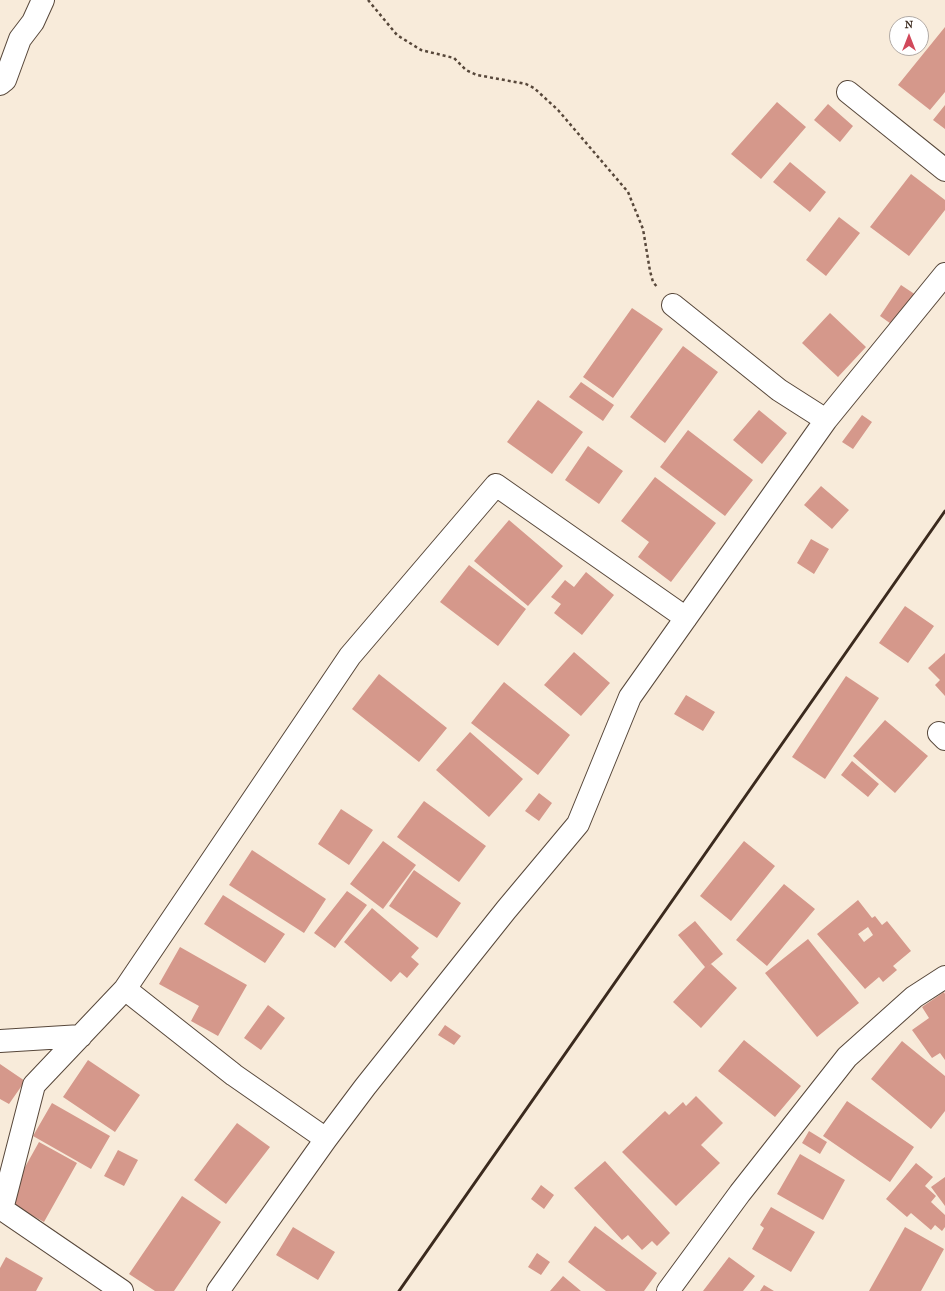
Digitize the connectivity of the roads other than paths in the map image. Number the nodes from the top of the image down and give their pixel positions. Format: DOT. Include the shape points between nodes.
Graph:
graph roads {
  1 [pos="43,0"];
  2 [pos="0,84"];
  3 [pos="848,92"];
  4 [pos="945,170"];
  5 [pos="945,274"];
  6 [pos="673,304"];
  7 [pos="826,420"];
  8 [pos="686,618"];
  9 [pos="945,977"];
  10 [pos="125,990"];
  11 [pos="81,1036"];
  12 [pos="0,1041"];
  13 [pos="326,1139"];
  14 [pos="122,1291"];
  15 [pos="218,1291"];
  16 [pos="668,1291"];
  1 -- 2 [label="street" via="33,22 20,39 5,80"];
  3 -- 4 [label="street"];
  5 -- 7 [label="street"];
  6 -- 7 [label="street" via="779,390"];
  7 -- 8 [label="street"];
  8 -- 10 [label="street" via="496,485 350,656"];
  8 -- 13 [label="street" via="630,697 578,824 506,910"];
  9 -- 16 [label="street" via="914,997 847,1057 740,1193"];
  10 -- 11 [label="street"];
  10 -- 13 [label="street" via="234,1075"];
  11 -- 12 [label="street"];
  11 -- 14 [label="street" via="34,1085 2,1209"];
  13 -- 15 [label="street"];
}
